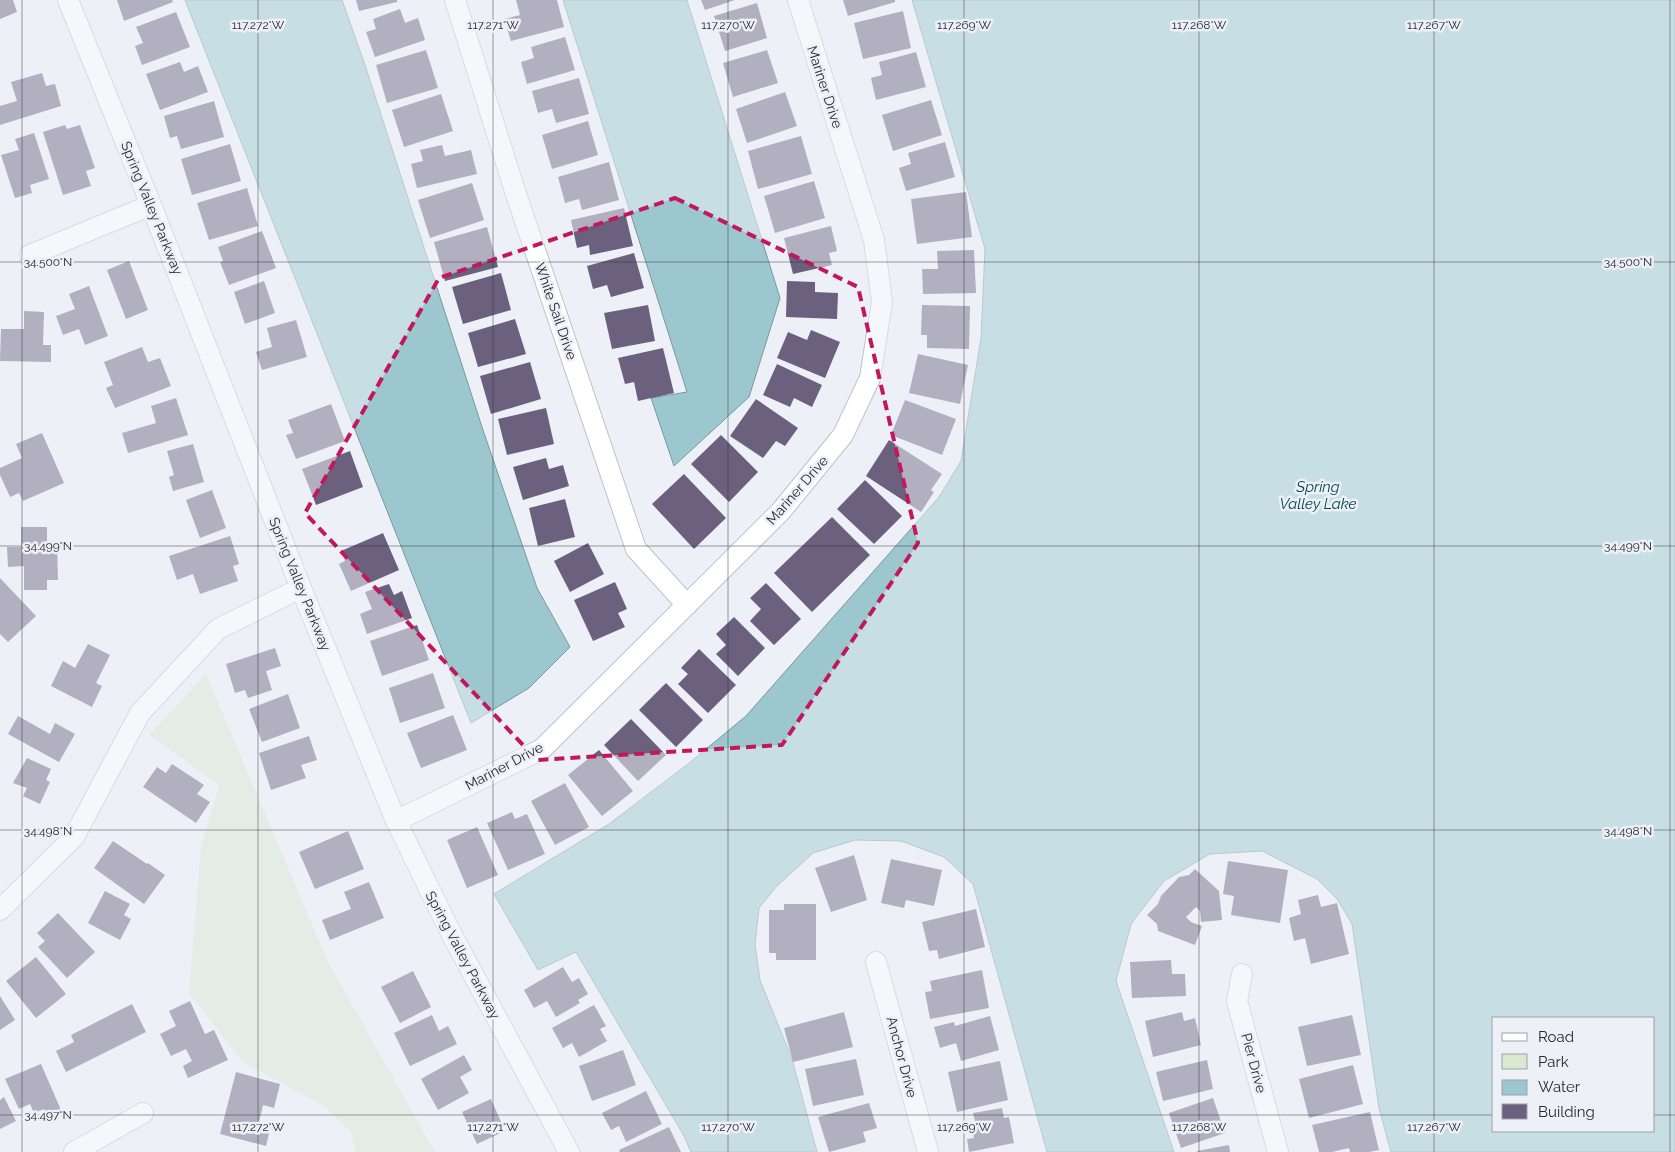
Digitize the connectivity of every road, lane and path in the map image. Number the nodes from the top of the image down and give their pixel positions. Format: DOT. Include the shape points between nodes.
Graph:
graph roads {
  1 [pos="68,0"];
  2 [pos="455,0"];
  3 [pos="798,0"];
  4 [pos="151,204"];
  5 [pos="30,255"];
  6 [pos="301,588"];
  7 [pos="687,605"];
  8 [pos="396,821"];
  9 [pos="0,910"];
  10 [pos="876,962"];
  11 [pos="1242,974"];
  12 [pos="143,1113"];
  13 [pos="74,1152"];
  14 [pos="569,1152"];
  15 [pos="928,1152"];
  16 [pos="1278,1152"];
  1 -- 4 [label="street, Spring Valley Parkway"];
  2 -- 7 [label="street, White Sail Drive" via="515,192 636,549"];
  3 -- 7 [label="street, Mariner Drive" via="874,240 882,302 870,378 843,435 781,511"];
  4 -- 5 [label="street"];
  4 -- 6 [label="street, Spring Valley Parkway"];
  6 -- 8 [label="street, Spring Valley Parkway"];
  6 -- 9 [label="street" via="218,629 140,713 74,837"];
  7 -- 8 [label="street, Mariner Drive" via="542,749"];
  8 -- 14 [label="street, Spring Valley Parkway" via="452,936"];
  10 -- 15 [label="street, Anchor Drive"];
  11 -- 16 [label="street, Pier Drive" via="1237,1000"];
  12 -- 13 [label="street"];
}
